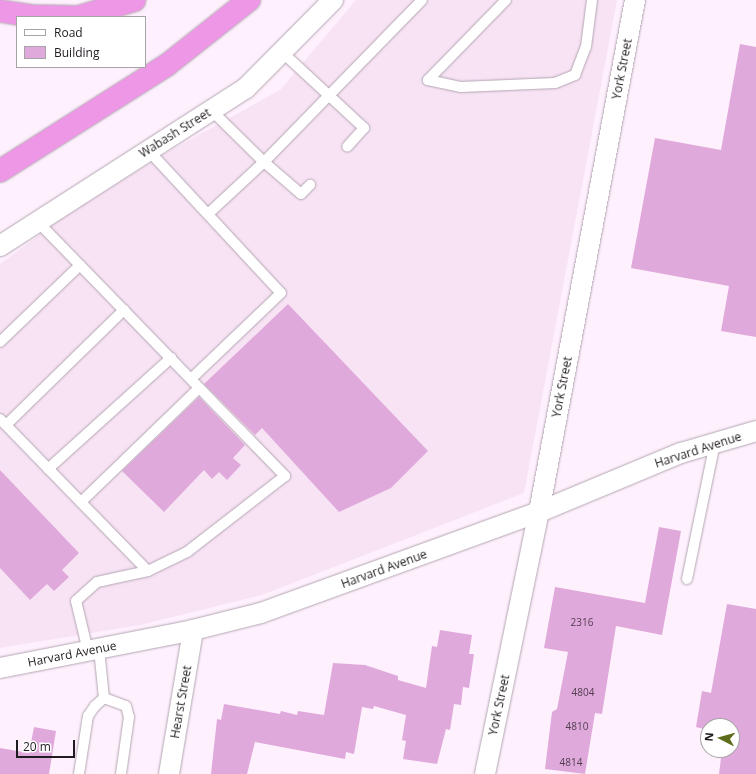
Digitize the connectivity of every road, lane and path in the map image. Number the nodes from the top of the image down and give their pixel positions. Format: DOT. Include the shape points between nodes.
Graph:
graph roads {
  1 [pos="135,0"];
  2 [pos="248,0"];
  3 [pos="333,0"];
  4 [pos="422,0"];
  5 [pos="506,0"];
  6 [pos="592,0"];
  7 [pos="635,0"];
  8 [pos="0,11"];
  9 [pos="30,16"];
  10 [pos="81,16"];
  11 [pos="282,52"];
  12 [pos="328,96"];
  13 [pos="211,110"];
  14 [pos="347,147"];
  15 [pos="148,150"];
  16 [pos="264,162"];
  17 [pos="0,171"];
  18 [pos="310,185"];
  19 [pos="208,214"];
  20 [pos="37,220"];
  21 [pos="0,246"];
  22 [pos="80,265"];
  23 [pos="124,310"];
  24 [pos="0,342"];
  25 [pos="171,358"];
  26 [pos="191,379"];
  27 [pos="199,388"];
  28 [pos="3,422"];
  29 [pos="756,431"];
  30 [pos="715,443"];
  31 [pos="48,469"];
  32 [pos="81,502"];
  33 [pos="539,512"];
  34 [pos="148,571"];
  35 [pos="687,579"];
  36 [pos="194,630"];
  37 [pos="93,650"];
  38 [pos="0,664"];
  39 [pos="0,668"];
  40 [pos="104,698"];
  41 [pos="79,774"];
  42 [pos="121,774"];
  43 [pos="169,774"];
  44 [pos="485,774"];
  1 -- 10 [label="highway"];
  2 -- 17 [label="highway" via="167,65"];
  3 -- 11 [label="street, Wabash Street"];
  4 -- 12 [label="lane"];
  5 -- 6 [label="lane" via="428,80 461,88 555,83 575,75 586,46"];
  7 -- 33 [label="street, York Street"];
  8 -- 9 [label="highway"];
  11 -- 12 [label="lane"];
  11 -- 13 [label="street, Wabash Street" via="246,88"];
  12 -- 14 [label="lane" via="364,128"];
  12 -- 16 [label="lane"];
  13 -- 15 [label="street, Wabash Street"];
  13 -- 16 [label="lane"];
  15 -- 19 [label="lane"];
  15 -- 20 [label="street, Wabash Street"];
  16 -- 18 [label="lane" via="301,194"];
  16 -- 19 [label="lane"];
  19 -- 26 [label="lane" via="281,293"];
  20 -- 21 [label="street, Wabash Street"];
  20 -- 22 [label="lane"];
  22 -- 23 [label="lane"];
  22 -- 24 [label="lane"];
  23 -- 25 [label="lane"];
  23 -- 28 [label="lane"];
  25 -- 26 [label="lane"];
  25 -- 31 [label="lane"];
  26 -- 27 [label="lane"];
  27 -- 32 [label="lane"];
  27 -- 34 [label="lane" via="286,476 187,552"];
  28 -- 31 [label="lane"];
  29 -- 30 [label="street, Harvard Avenue"];
  30 -- 33 [label="street, Harvard Avenue" via="681,453"];
  30 -- 35 [label="lane"];
  31 -- 32 [label="lane"];
  32 -- 34 [label="lane"];
  33 -- 36 [label="street, Harvard Avenue" via="261,613"];
  33 -- 44 [label="street, York Street"];
  34 -- 37 [label="lane" via="97,582 76,601"];
  36 -- 37 [label="street, Harvard Avenue"];
  36 -- 43 [label="street, Hearst Street"];
  37 -- 39 [label="street, Harvard Avenue"];
  37 -- 40 [label="lane"];
  38 -- 39 [label="lane"];
  40 -- 41 [label="lane" via="88,716"];
  40 -- 42 [label="lane" via="126,706 129,717"];
}
